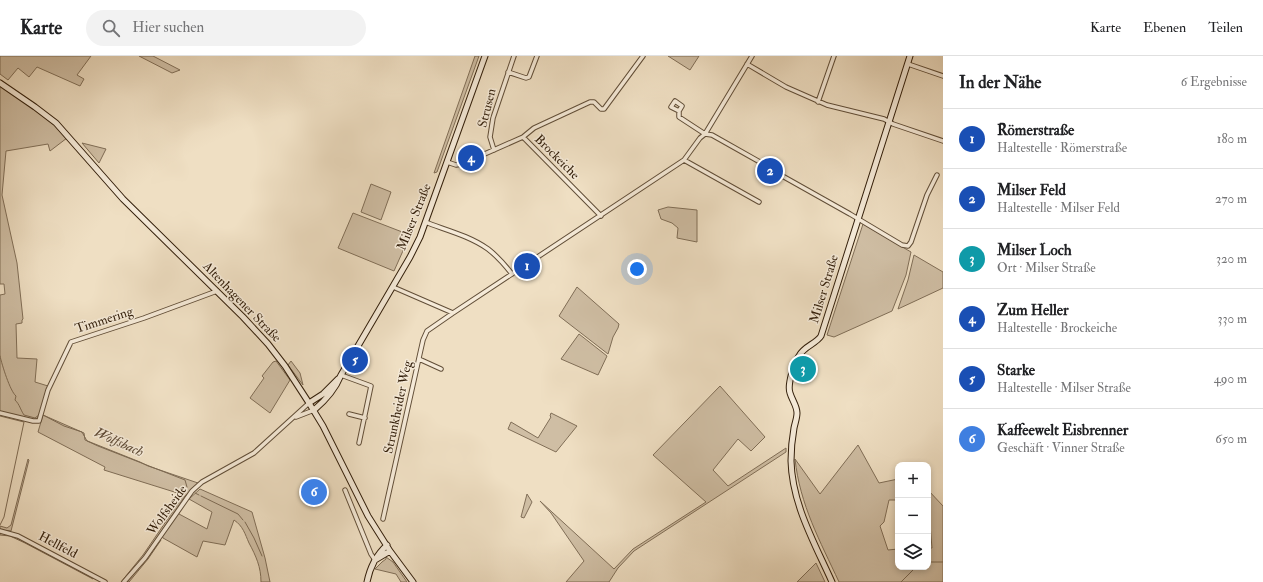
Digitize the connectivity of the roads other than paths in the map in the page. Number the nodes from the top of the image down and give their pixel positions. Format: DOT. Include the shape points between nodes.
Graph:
graph roads {
  1 [pos="485,56"];
  2 [pos="514,56"];
  3 [pos="537,56"];
  4 [pos="643,56"];
  5 [pos="752,56"];
  6 [pos="834,56"];
  7 [pos="910,56"];
  8 [pos="747,64"];
  9 [pos="908,64"];
  10 [pos="508,72"];
  11 [pos="943,76"];
  12 [pos="0,83"];
  13 [pos="818,102"];
  14 [pos="679,111"];
  15 [pos="889,121"];
  16 [pos="705,134"];
  17 [pos="522,137"];
  18 [pos="943,141"];
  19 [pos="494,150"];
  20 [pos="684,160"];
  21 [pos="447,162"];
  22 [pos="937,175"];
  23 [pos="759,202"];
  24 [pos="601,216"];
  25 [pos="857,220"];
  26 [pos="426,222"];
  27 [pos="512,274"];
  28 [pos="393,287"];
  29 [pos="217,291"];
  30 [pos="453,312"];
  31 [pos="419,359"];
  32 [pos="441,369"];
  33 [pos="341,375"];
  34 [pos="309,403"];
  35 [pos="314,410"];
  36 [pos="0,413"];
  37 [pos="349,414"];
  38 [pos="293,418"];
  39 [pos="365,418"];
  40 [pos="359,443"];
  41 [pos="345,490"];
  42 [pos="384,519"];
  43 [pos="0,531"];
  44 [pos="387,545"];
  45 [pos="390,551"];
  46 [pos="375,560"];
  47 [pos="105,582"];
  48 [pos="124,582"];
  49 [pos="367,582"];
  50 [pos="413,582"];
  51 [pos="832,582"];
  1 -- 21 [label="main road, Milser Straße"];
  2 -- 10 [label="street, Strusen"];
  3 -- 10 [label="street" via="529,77"];
  4 -- 17 [label="street" via="604,109 590,102 534,128"];
  5 -- 8 [label="street, Strunkheider Weg"];
  6 -- 13 [label="street"];
  7 -- 9 [label="main road, Milser Straße"];
  8 -- 13 [label="street"];
  8 -- 16 [label="street, Strunkheider Weg"];
  9 -- 11 [label="street"];
  9 -- 15 [label="main road, Milser Straße"];
  10 -- 19 [label="street, Strusen" via="491,130 490,137"];
  12 -- 29 [label="main road, Altenhagener Straße" via="56,123 123,199"];
  13 -- 15 [label="street"];
  14 -- 16 [label="street" via="679,117"];
  15 -- 18 [label="street"];
  15 -- 25 [label="main road, Milser Straße"];
  16 -- 20 [label="street, Strunkheider Weg"];
  16 -- 25 [label="street" via="712,135"];
  17 -- 19 [label="street, Brockeiche"];
  17 -- 24 [label="street, Brockeiche"];
  19 -- 21 [label="street, Brockeiche" via="462,164"];
  20 -- 23 [label="street"];
  20 -- 24 [label="street, Strunkheider Weg"];
  21 -- 26 [label="main road, Milser Straße"];
  22 -- 25 [label="street" via="908,246"];
  24 -- 27 [label="street, Strunkheider Weg"];
  25 -- 51 [label="main road, Milser Straße" via="822,336 807,346 799,356 788,385 797,411 791,462 792,479 805,522"];
  26 -- 27 [label="street" via="481,244"];
  26 -- 28 [label="main road, Milser Straße"];
  27 -- 30 [label="street, Strunkheider Weg"];
  28 -- 30 [label="street"];
  28 -- 33 [label="main road, Milser Straße"];
  29 -- 34 [label="main road, Altenhagener Straße" via="268,344"];
  29 -- 36 [label="street, Timmering" via="71,342 48,390 38,421"];
  30 -- 31 [label="street, Strunkheider Weg" via="424,335"];
  31 -- 32 [label="street"];
  31 -- 42 [label="street, Strunkheider Weg"];
  33 -- 34 [label="main road, Milser Straße" via="323,394"];
  33 -- 35 [label="main road, Milser Straße" via="329,396"];
  33 -- 39 [label="street" via="371,386"];
  34 -- 35 [label="main road, Altenhagener Straße"];
  34 -- 38 [label="street, Wolfsheide"];
  35 -- 38 [label="street, Wolfsheide"];
  35 -- 44 [label="main road, Altenhagener Straße" via="368,516"];
  37 -- 39 [label="street"];
  38 -- 48 [label="street, Wolfsheide" via="254,453 202,482 192,491 145,558"];
  39 -- 40 [label="street"];
  41 -- 46 [label="street"];
  43 -- 47 [label="street, Hellfeld" via="18,536"];
  44 -- 45 [label="main road, Altenhagener Straße"];
  44 -- 46 [label="main road"];
  45 -- 46 [label="main road"];
  45 -- 50 [label="main road, Altenhagener Straße"];
  46 -- 49 [label="main road"];
}
